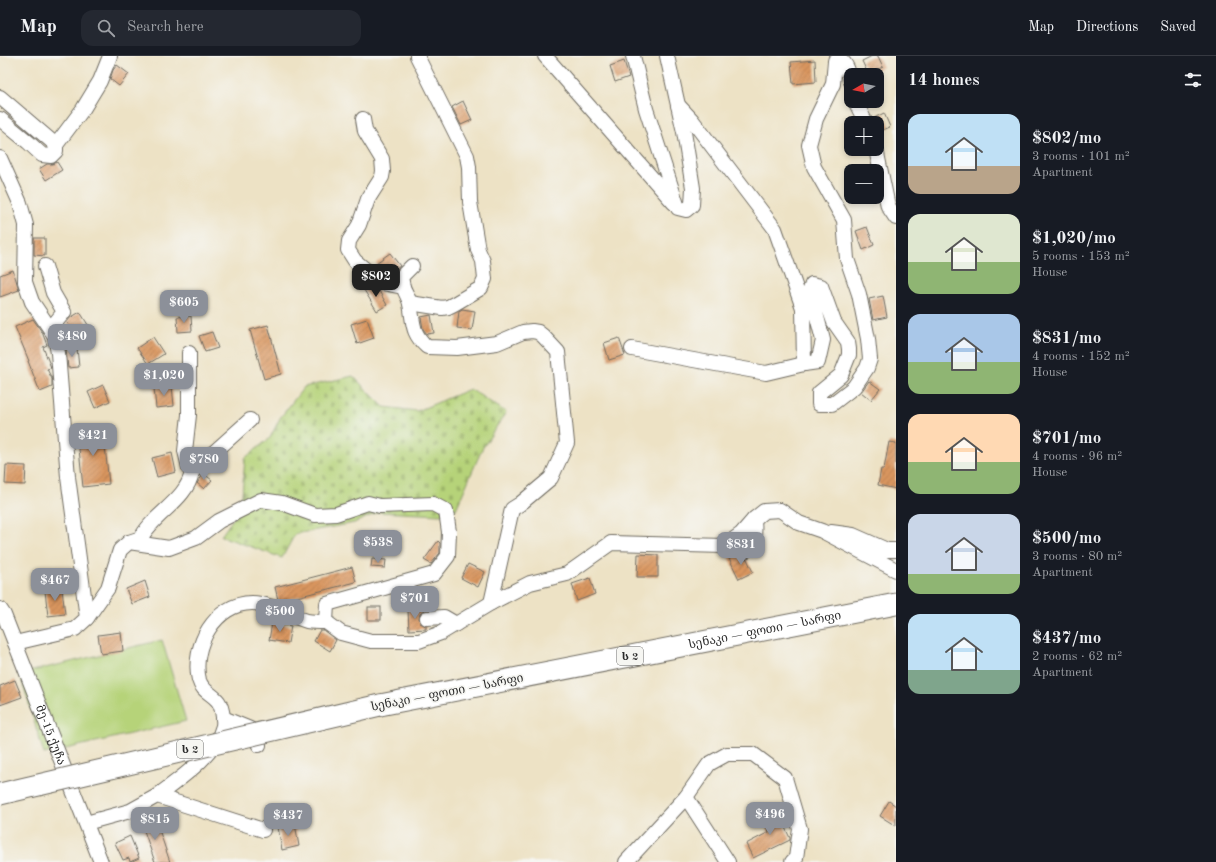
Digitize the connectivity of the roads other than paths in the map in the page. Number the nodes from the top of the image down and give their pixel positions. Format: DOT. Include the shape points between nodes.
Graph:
graph roads {
  1 [pos="110,56"];
  2 [pos="417,56"];
  3 [pos="545,56"];
  4 [pos="633,56"];
  5 [pos="667,56"];
  6 [pos="848,60"];
  7 [pos="0,97"];
  8 [pos="678,105"];
  9 [pos="0,119"];
  10 [pos="363,119"];
  11 [pos="56,145"];
  12 [pos="877,156"];
  13 [pos="0,158"];
  14 [pos="678,208"];
  15 [pos="896,218"];
  16 [pos="45,266"];
  17 [pos="412,266"];
  18 [pos="402,287"];
  19 [pos="410,303"];
  20 [pos="51,328"];
  21 [pos="632,349"];
  22 [pos="189,353"];
  23 [pos="804,364"];
  24 [pos="250,420"];
  25 [pos="192,472"];
  26 [pos="754,519"];
  27 [pos="822,531"];
  28 [pos="129,542"];
  29 [pos="896,550"];
  30 [pos="745,551"];
  31 [pos="896,570"];
  32 [pos="491,604"];
  33 [pos="888,606"];
  34 [pos="0,609"];
  35 [pos="87,618"];
  36 [pos="427,618"];
  37 [pos="326,622"];
  38 [pos="456,624"];
  39 [pos="14,643"];
  40 [pos="223,718"];
  41 [pos="259,745"];
  42 [pos="0,794"];
  43 [pos="157,796"];
  44 [pos="686,797"];
  45 [pos="86,823"];
  46 [pos="263,830"];
  47 [pos="101,862"];
  48 [pos="626,862"];
  49 [pos="728,862"];
  50 [pos="792,862"];
  1 -- 11 [label="street" via="100,81 84,109"];
  2 -- 19 [label="street" via="466,156 469,167 470,202 485,280 481,288 442,308"];
  3 -- 14 [label="street"];
  4 -- 14 [label="street" via="646,109"];
  5 -- 8 [label="street"];
  6 -- 23 [label="street" via="835,61 833,84 816,119 809,145 814,167 844,220 847,259 859,294 870,359 854,387 832,404 819,404 819,393 843,373 849,349 848,342 834,322 821,286 812,284 811,294 823,340 818,362"];
  7 -- 11 [label="street"];
  8 -- 14 [label="street" via="693,188 692,205 686,210"];
  8 -- 23 [label="street" via="775,229 803,308"];
  9 -- 11 [label="street" via="42,155 51,156 56,151"];
  10 -- 18 [label="street" via="365,131 382,159 383,172 368,199 360,226 349,241 348,250 355,261 377,282"];
  12 -- 15 [label="street" via="888,206"];
  13 -- 20 [label="street" via="20,203 26,225 26,282 32,302"];
  16 -- 20 [label="street" via="53,293 64,312"];
  17 -- 18 [label="street" via="401,277"];
  18 -- 19 [label="street"];
  19 -- 32 [label="street" via="412,323 420,340 427,347 457,348 498,343 523,332 532,331 543,336 558,352 567,443 551,478 512,509"];
  20 -- 35 [label="street" via="58,353 68,477"];
  21 -- 23 [label="street" via="766,373"];
  22 -- 25 [label="street" via="189,414 185,451 188,467"];
  24 -- 25 [label="street"];
  25 -- 28 [label="street" via="191,480 145,530 142,538"];
  26 -- 27 [label="street" via="764,511 780,510 799,522"];
  26 -- 30 [label="street" via="755,536"];
  26 -- 32 [label="street" via="741,534 724,546 611,543 567,574 530,584"];
  27 -- 29 [label="street" via="853,535 887,550"];
  27 -- 31 [label="street"];
  28 -- 35 [label="street" via="120,550 108,588"];
  28 -- 37 [label="street" via="169,548 196,538 219,521 261,500 282,503 315,515 336,514 368,503 380,506 433,504 446,510 449,532 448,556 434,574 327,604"];
  32 -- 38 [label="street"];
  33 -- 42 [label="highway, სენაკი — ფოთი — სარფი / ს 2, bridge" via="380,705"];
  34 -- 39 [label="street, მე-15 ქუჩა"];
  35 -- 39 [label="street" via="75,629"];
  36 -- 38 [label="street" via="444,617"];
  37 -- 38 [label="street" via="341,633 370,641 419,641"];
  37 -- 40 [label="street" via="308,621 251,603 236,606 215,620 201,645 197,667 204,690 219,701"];
  39 -- 45 [label="street, მე-15 ქუჩა"];
  40 -- 41 [label="street" via="250,729"];
  40 -- 43 [label="street" via="223,727 215,743 200,762"];
  43 -- 45 [label="street" via="130,811"];
  43 -- 46 [label="street"];
  44 -- 48 [label="street"];
  44 -- 49 [label="street"];
  44 -- 50 [label="street" via="709,764 727,754 753,754 785,778 800,829 796,858"];
  45 -- 47 [label="street, მე-15 ქუჩა"];
}
